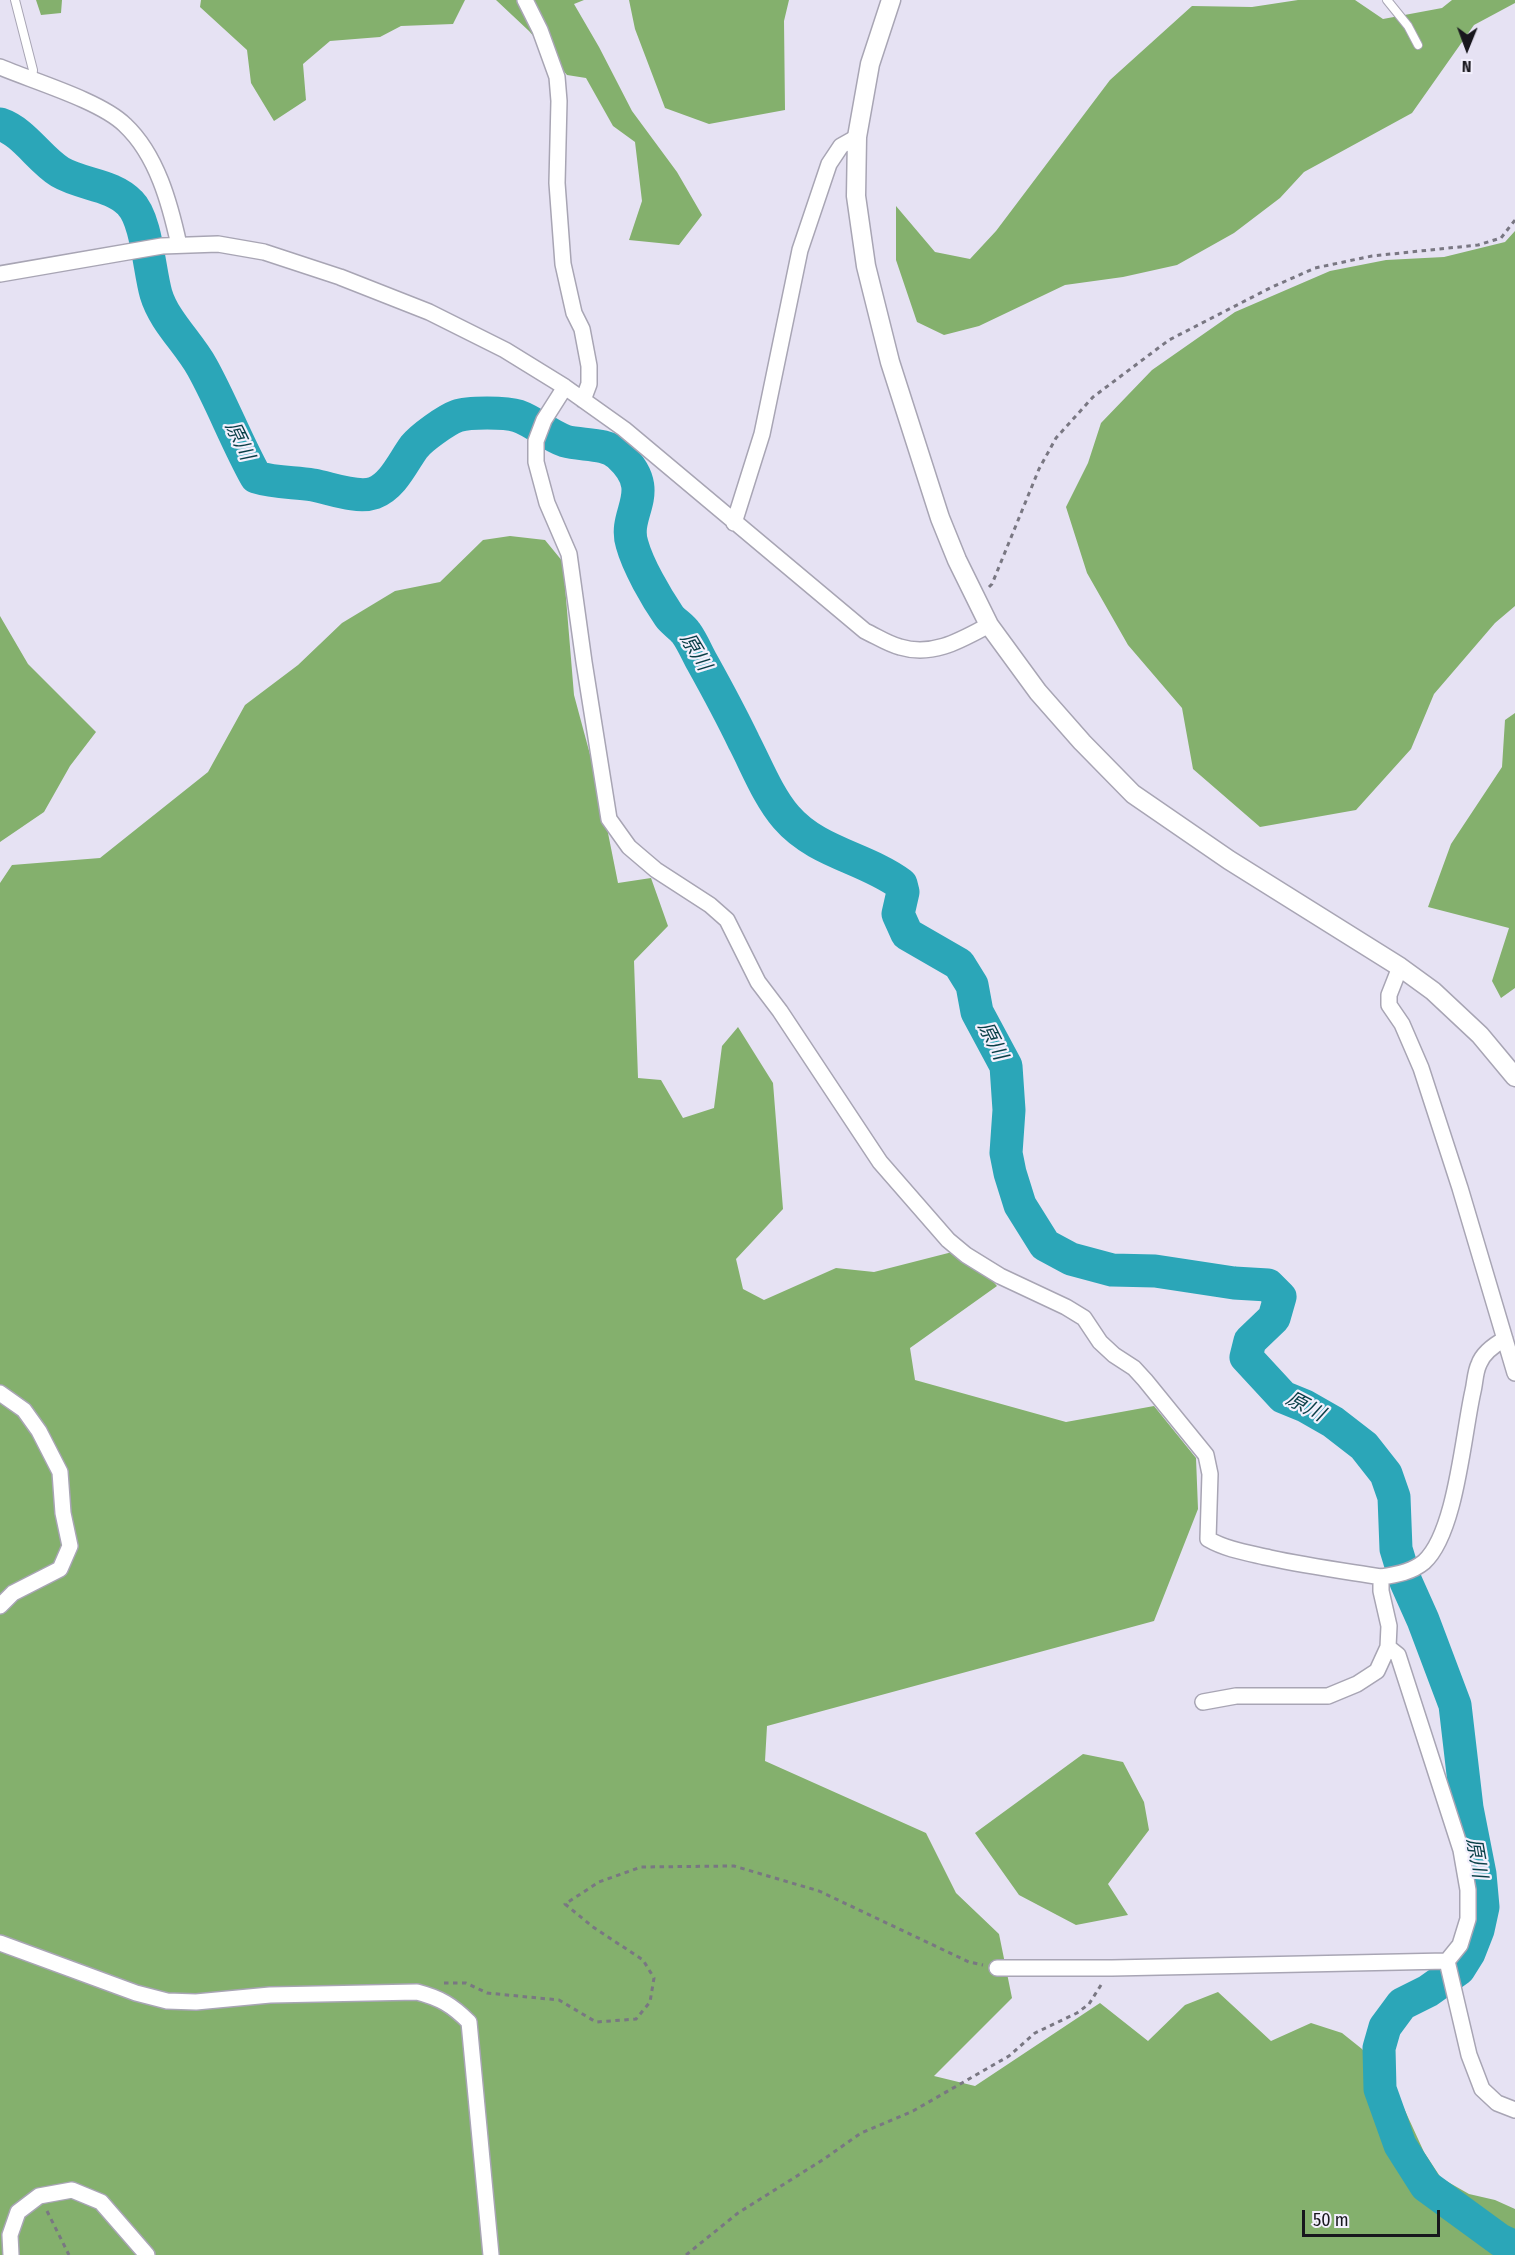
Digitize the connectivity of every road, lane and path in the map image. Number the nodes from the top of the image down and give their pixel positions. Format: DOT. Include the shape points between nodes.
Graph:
graph roads {
  1 [pos="15,0"];
  2 [pos="525,0"];
  3 [pos="891,0"];
  4 [pos="1387,0"];
  5 [pos="1418,45"];
  6 [pos="0,67"];
  7 [pos="32,80"];
  8 [pos="857,137"];
  9 [pos="1515,220"];
  10 [pos="179,245"];
  11 [pos="0,274"];
  12 [pos="565,387"];
  13 [pos="583,400"];
  14 [pos="734,523"];
  15 [pos="976,597"];
  16 [pos="989,625"];
  17 [pos="1400,967"];
  18 [pos="1515,1077"];
  19 [pos="1505,1339"];
  20 [pos="1515,1373"];
  21 [pos="0,1393"];
  22 [pos="1381,1577"];
  23 [pos="0,1606"];
  24 [pos="1389,1647"];
  25 [pos="1203,1702"];
  26 [pos="0,1944"];
  27 [pos="1448,1964"];
  28 [pos="997,1968"];
  29 [pos="1112,1968"];
  30 [pos="444,1983"];
  31 [pos="1515,2110"];
  32 [pos="39,2196"];
  33 [pos="11,2255"];
  34 [pos="69,2255"];
  35 [pos="147,2255"];
  36 [pos="491,2255"];
  37 [pos="686,2255"];
  1 -- 7 [label="lane" via="33,70"];
  2 -- 13 [label="street" via="557,77 557,183 563,264 589,366 589,384"];
  3 -- 8 [label="street" via="870,64"];
  4 -- 5 [label="lane"];
  6 -- 7 [label="street"];
  7 -- 10 [label="street" via="98,107 125,124 147,153 170,204"];
  8 -- 14 [label="street" via="841,146 829,164 800,250 762,434"];
  8 -- 15 [label="street" via="856,196 866,266 890,362 940,518"];
  9 -- 15 [label="path" via="1501,238 1478,245 1372,256 1315,268 1169,340 1093,398 1056,438 1038,469 992,584"];
  10 -- 11 [label="street"];
  10 -- 12 [label="street" via="218,244 264,252 340,277 429,312 505,350"];
  12 -- 13 [label="street"];
  12 -- 22 [label="street" via="544,420 536,441 536,462 547,503 569,554 609,819 629,847 727,920 758,982 880,1162 948,1240 1000,1276 1066,1306 1083,1318 1100,1342 1145,1380 1206,1455 1210,1474 1208,1539 1267,1557"];
  13 -- 14 [label="street" via="624,429"];
  14 -- 16 [label="street" via="865,631 899,647 926,651 954,643"];
  15 -- 16 [label="street"];
  16 -- 17 [label="street" via="1038,692 1134,794 1229,860"];
  17 -- 18 [label="street" via="1480,1035"];
  17 -- 19 [label="street" via="1389,1005 1421,1068"];
  19 -- 20 [label="street"];
  19 -- 22 [label="street" via="1492,1346 1479,1363 1452,1506 1434,1550 1423,1563"];
  21 -- 23 [label="street" via="24,1410 60,1472 70,1546 60,1569 14,1593"];
  22 -- 24 [label="street"];
  24 -- 25 [label="street" via="1377,1671 1328,1696 1236,1696"];
  24 -- 27 [label="street" via="1398,1655 1461,1850 1468,1919 1460,1945"];
  26 -- 36 [label="street" via="167,2001 417,1992 454,2007 469,2022"];
  27 -- 29 [label="street"];
  27 -- 31 [label="street" via="1468,2055 1482,2089 1497,2103"];
  28 -- 29 [label="street"];
  28 -- 30 [label="path" via="969,1962 819,1891 781,1878 734,1866 641,1867 599,1882 565,1904 644,1960 654,1978 650,2002 636,2019 596,2022 559,2001 487,1993 466,1983"];
  29 -- 37 [label="path" via="1089,2004 1077,2013 1035,2033 1009,2056 913,2111 861,2133 738,2213"];
  32 -- 33 [label="street" via="18,2212 10,2235"];
  32 -- 34 [label="path"];
  32 -- 35 [label="street" via="72,2190 101,2202"];
}
